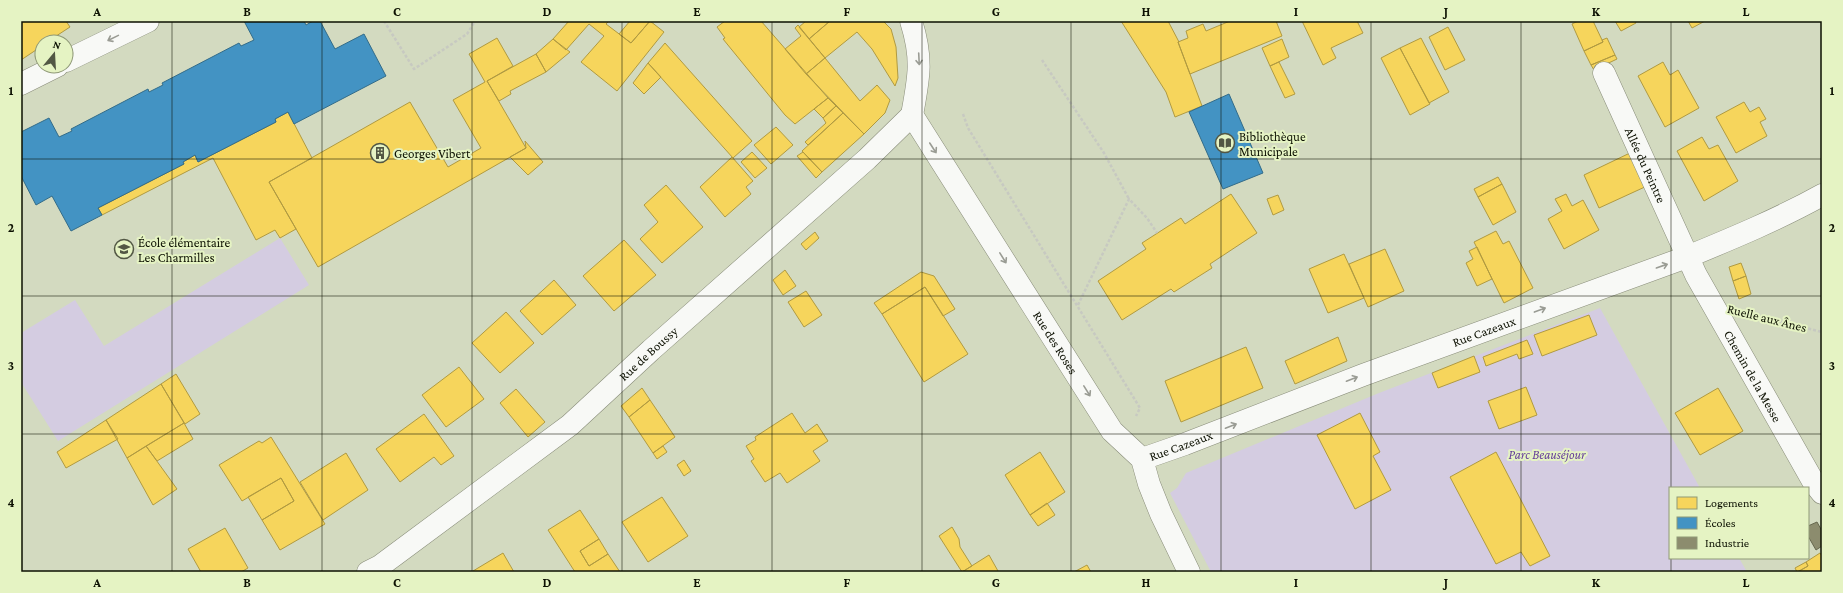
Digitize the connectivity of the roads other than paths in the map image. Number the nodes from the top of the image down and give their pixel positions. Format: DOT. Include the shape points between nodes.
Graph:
graph roads {
  1 [pos="148,21"];
  2 [pos="911,21"];
  3 [pos="74,57"];
  4 [pos="1604,73"];
  5 [pos="41,74"];
  6 [pos="21,84"];
  7 [pos="912,115"];
  8 [pos="1822,195"];
  9 [pos="1687,257"];
  10 [pos="1142,459"];
  11 [pos="1822,493"];
  12 [pos="368,572"];
  13 [pos="1189,572"];
  1 -- 3 [label="street, one-way"];
  2 -- 7 [label="street, one-way" via="918,43 920,74"];
  4 -- 9 [label="street, Allée du Peintre"];
  5 -- 6 [label="street"];
  7 -- 10 [label="street, Rue des Roses, one-way" via="1112,431"];
  7 -- 12 [label="street, Rue de Boussy" via="868,159 570,424 380,566"];
  8 -- 9 [label="street, Rue Cazeaux" via="1740,236"];
  10 -- 9 [label="street, Rue Cazeaux, one-way" via="1370,372"];
  9 -- 11 [label="street, Chemin de la Messe"];
  10 -- 13 [label="street" via="1161,514"];
}
